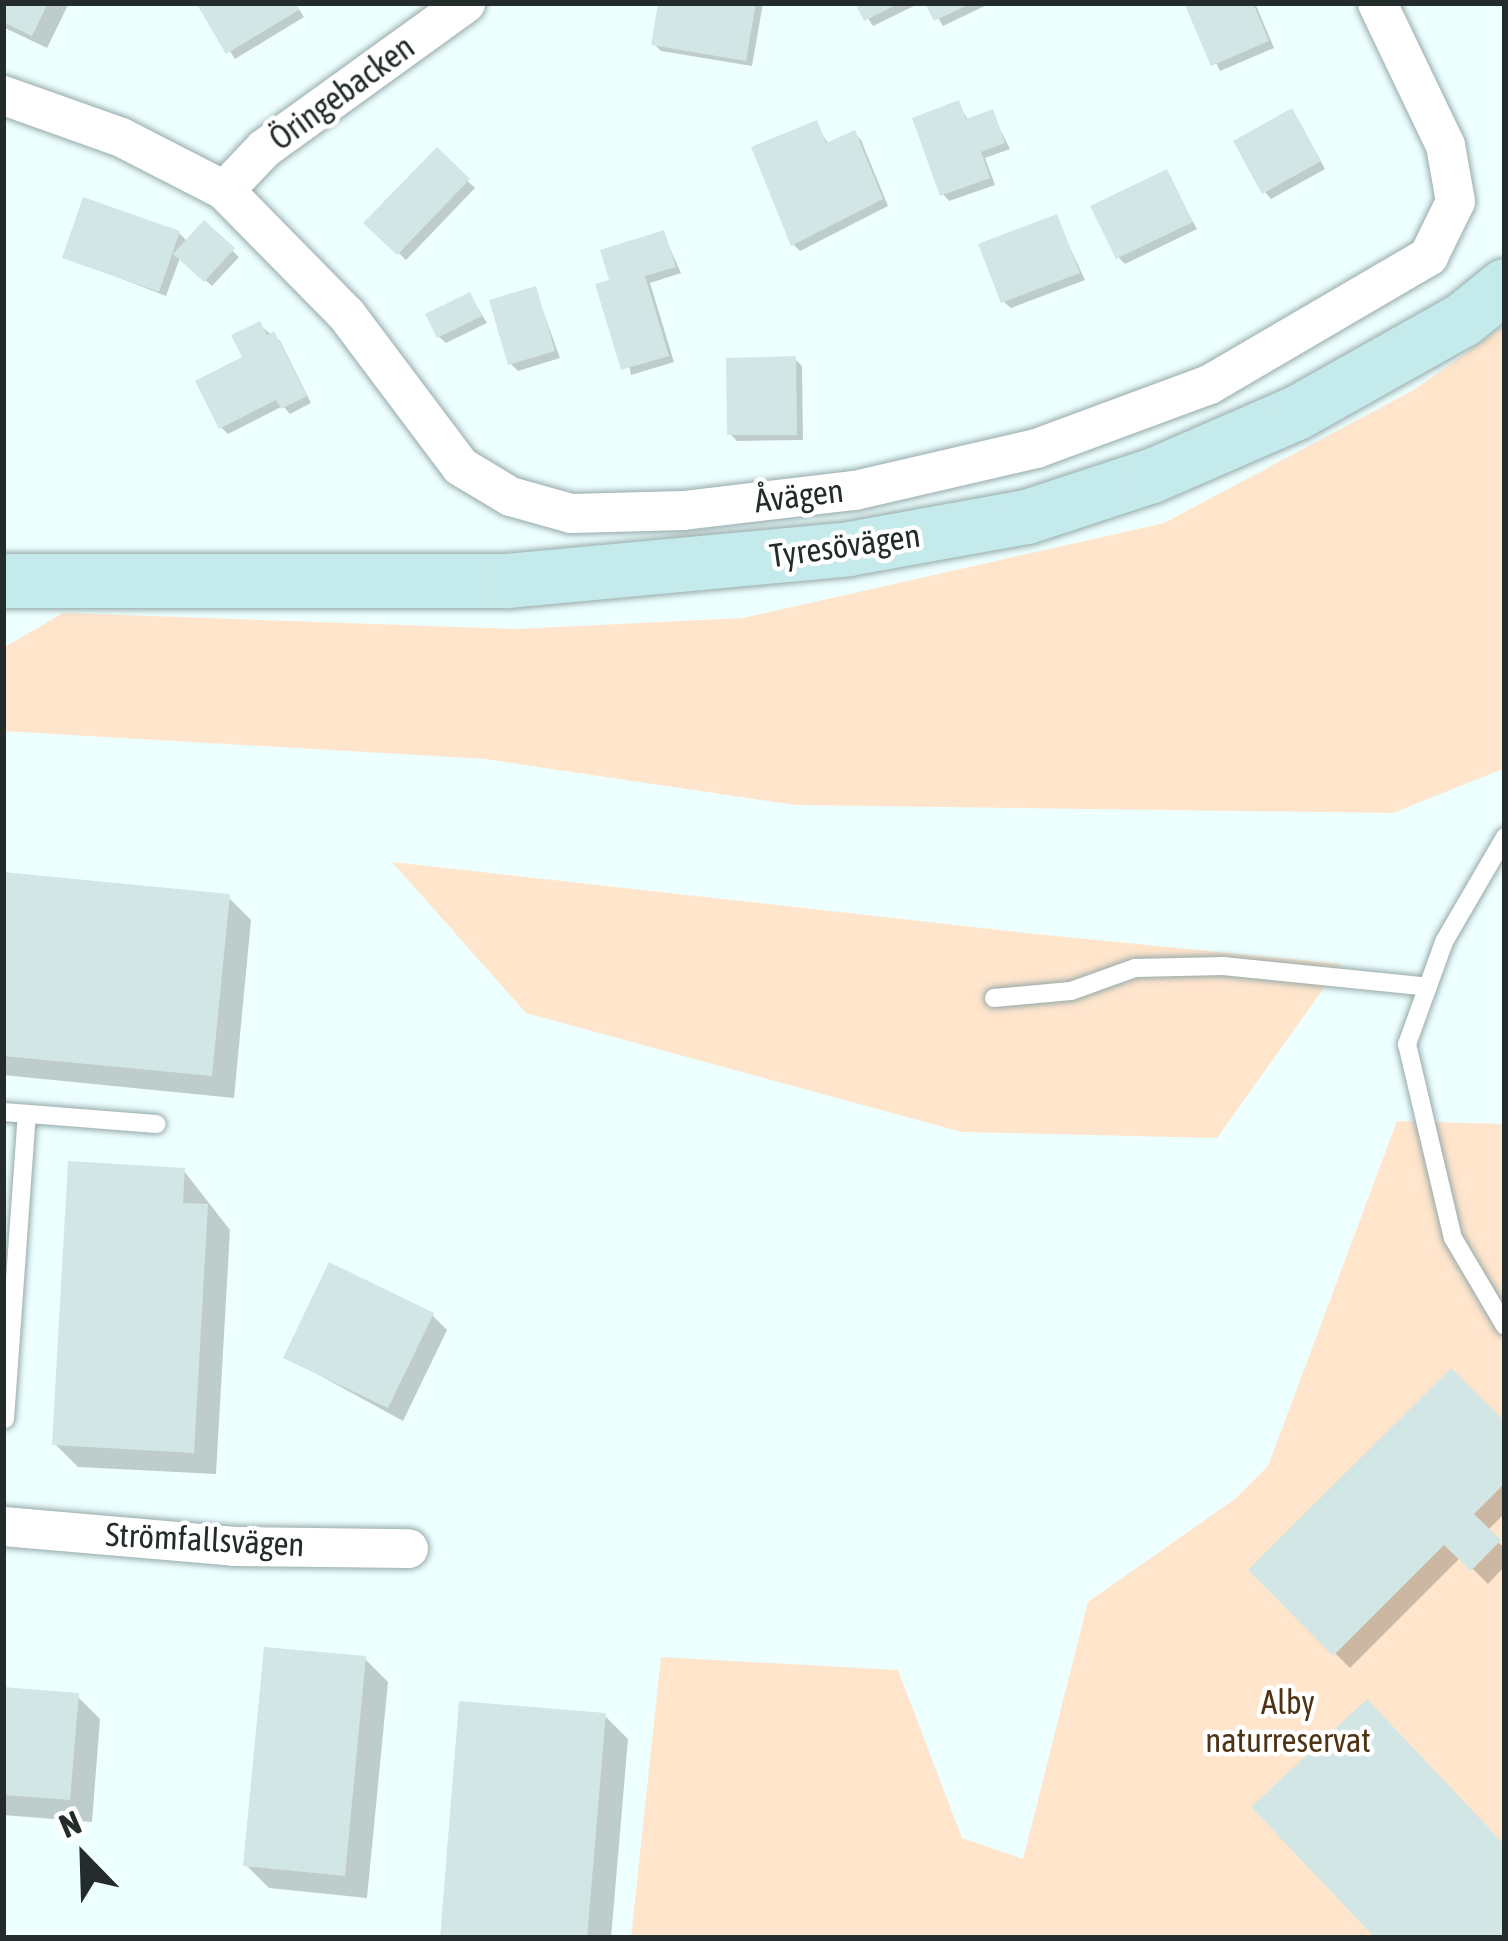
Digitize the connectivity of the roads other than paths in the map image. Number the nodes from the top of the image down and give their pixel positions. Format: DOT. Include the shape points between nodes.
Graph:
graph roads {
  1 [pos="465,3"];
  2 [pos="1377,3"];
  3 [pos="3,95"];
  4 [pos="224,190"];
  5 [pos="1505,286"];
  6 [pos="3,561"];
  7 [pos="128,578"];
  8 [pos="3,581"];
  9 [pos="1505,837"];
  10 [pos="1428,987"];
  11 [pos="994,998"];
  12 [pos="3,1112"];
  13 [pos="27,1114"];
  14 [pos="157,1124"];
  15 [pos="1505,1326"];
  16 [pos="4,1419"];
  17 [pos="3,1526"];
  18 [pos="408,1548"];
  1 -- 4 [label="street, Öringebacken" via="264,148"];
  2 -- 4 [label="street, Åvägen" via="1445,145 1455,201 1428,256 1209,384 1036,448 854,490 683,510 571,513 509,496 460,466 346,314"];
  3 -- 4 [label="street, Åvägen" via="121,136"];
  5 -- 7 [label="main road, Tyresövägen" via="1463,320 1297,413 1152,476 1027,517 849,550 507,580"];
  6 -- 7 [label="main road, Tyresövägen"];
  7 -- 8 [label="main road, Tyresövägen"];
  9 -- 10 [label="lane" via="1444,942"];
  10 -- 11 [label="lane" via="1223,966 1135,968 1071,991"];
  10 -- 15 [label="lane" via="1407,1044 1454,1238 1488,1310"];
  12 -- 13 [label="lane"];
  13 -- 14 [label="lane"];
  13 -- 16 [label="lane"];
  17 -- 18 [label="street, Strömfallsvägen" via="234,1546"];
}
